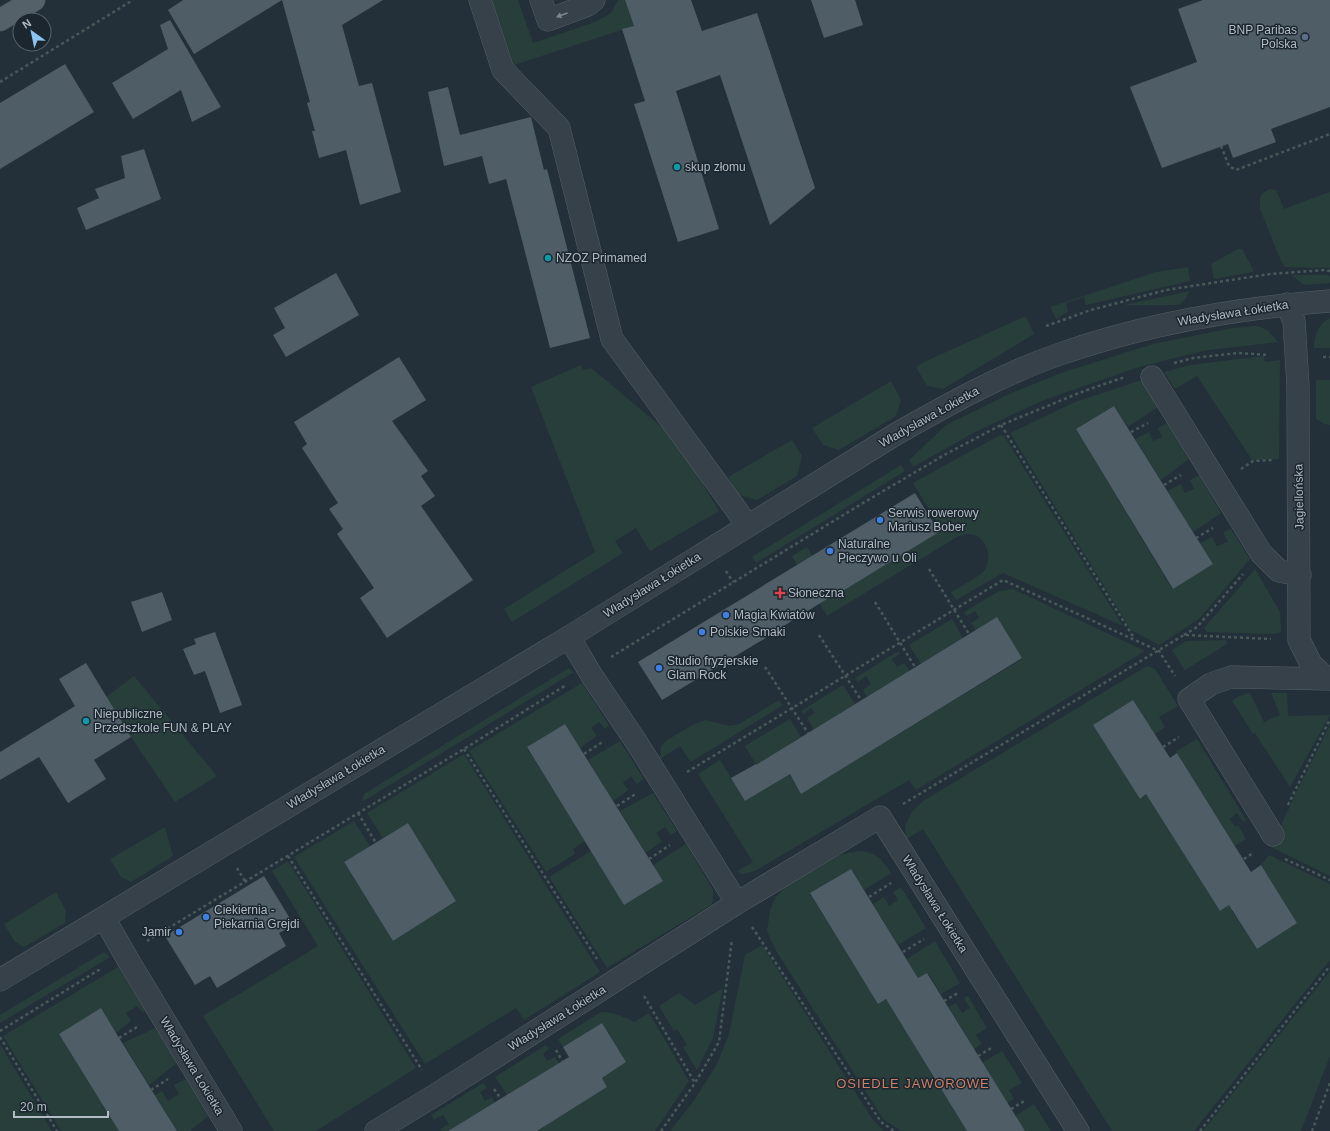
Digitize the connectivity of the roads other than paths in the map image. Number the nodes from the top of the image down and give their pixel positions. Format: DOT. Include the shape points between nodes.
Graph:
graph roads {
  1 [pos="34,0"];
  2 [pos="480,0"];
  3 [pos="541,0"];
  4 [pos="594,0"];
  5 [pos="0,20"];
  6 [pos="1330,301"];
  7 [pos="1287,304"];
  8 [pos="1152,377"];
  9 [pos="747,526"];
  10 [pos="1300,575"];
  11 [pos="569,636"];
  12 [pos="1328,679"];
  13 [pos="1273,835"];
  14 [pos="737,903"];
  15 [pos="104,918"];
  16 [pos="0,980"];
  17 [pos="231,1131"];
  18 [pos="376,1131"];
  19 [pos="1078,1131"];
  1 -- 5 [label="main road"];
  2 -- 9 [label="street" via="503,70 559,128 612,339"];
  4 -- 3 [label="street, one-way" via="588,5 548,20"];
  6 -- 7 [label="street, Władysława Łokietka"];
  7 -- 9 [label="street, Władysława Łokietka" via="1182,320 1119,335 1044,361 995,382 896,434"];
  7 -- 10 [label="street, Jagiellońska" via="1294,321 1297,357"];
  8 -- 10 [label="street" via="1261,553 1279,571"];
  9 -- 11 [label="street, Władysława Łokietka"];
  10 -- 12 [label="street, Jagiellońska" via="1299,640 1311,664"];
  11 -- 14 [label="street"];
  11 -- 15 [label="street, Władysława Łokietka"];
  12 -- 13 [label="street" via="1230,677 1211,684 1189,698"];
  14 -- 18 [label="street, Władysława Łokietka"];
  14 -- 19 [label="street, Władysława Łokietka" via="880,817"];
  15 -- 16 [label="street, Władysława Łokietka"];
  15 -- 17 [label="street, Władysława Łokietka"];
}
